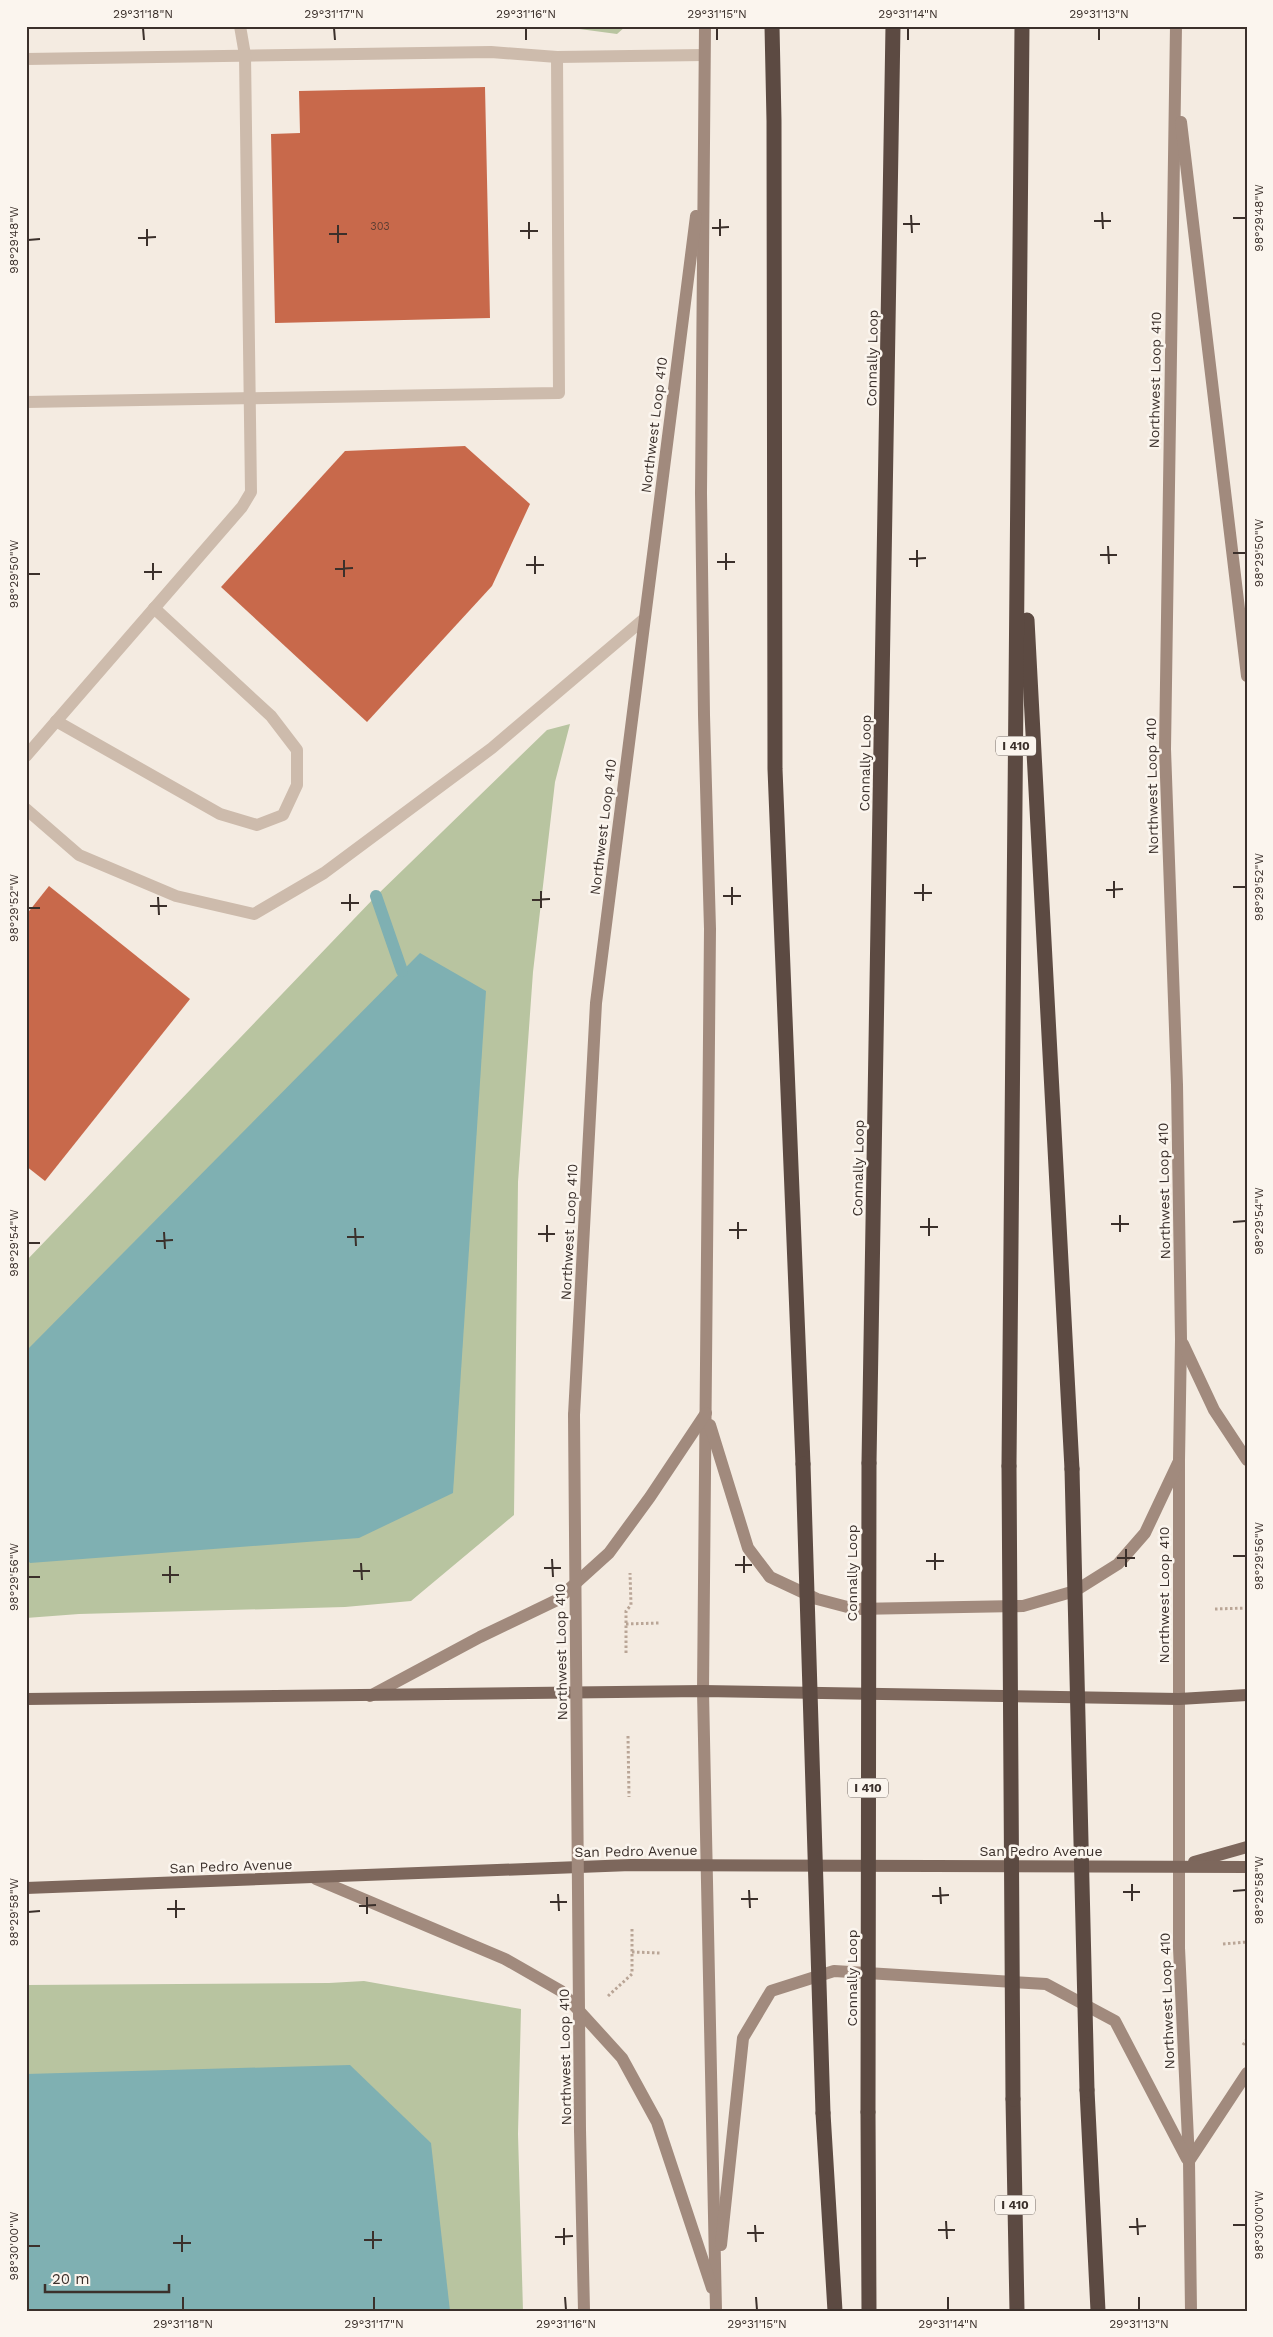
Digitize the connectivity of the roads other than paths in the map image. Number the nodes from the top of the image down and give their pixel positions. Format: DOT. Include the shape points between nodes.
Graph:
graph roads {
  1 [pos="240,26"];
  2 [pos="705,26"];
  3 [pos="772,26"];
  4 [pos="893,26"];
  5 [pos="1022,26"];
  6 [pos="1176,26"];
  7 [pos="245,55"];
  8 [pos="704,55"];
  9 [pos="556,57"];
  10 [pos="26,58"];
  11 [pos="1175,70"];
  12 [pos="704,161"];
  13 [pos="251,398"];
  14 [pos="26,402"];
  15 [pos="1019,473"];
  16 [pos="154,608"];
  17 [pos="644,619"];
  18 [pos="1247,676"];
  19 [pos="56,721"];
  20 [pos="26,756"];
  21 [pos="26,809"];
  22 [pos="1181,1339"];
  23 [pos="706,1413"];
  24 [pos="1179,1460"];
  25 [pos="1247,1460"];
  26 [pos="704,1691"];
  27 [pos="1247,1694"];
  28 [pos="370,1696"];
  29 [pos="26,1699"];
  30 [pos="1179,1699"];
  31 [pos="1247,1847"];
  32 [pos="707,1864"];
  33 [pos="1179,1866"];
  34 [pos="1247,1867"];
  35 [pos="316,1879"];
  36 [pos="26,1888"];
  37 [pos="579,2011"];
  38 [pos="1247,2073"];
  39 [pos="1189,2161"];
  40 [pos="716,2305"];
  41 [pos="584,2311"];
  42 [pos="835,2311"];
  43 [pos="869,2311"];
  44 [pos="1018,2311"];
  45 [pos="1098,2311"];
  46 [pos="1191,2311"];
  1 -- 7 [label="lane"];
  2 -- 8 [label="main road, Northwest Loop 410"];
  3 -- 42 [label="highway, bridge" via="775,769 803,1464 823,2113"];
  4 -- 43 [label="highway, Connally Loop / I 410, bridge" via="869,1463"];
  5 -- 15 [label="highway, I 410"];
  6 -- 11 [label="main road, Northwest Loop 410"];
  7 -- 9 [label="lane" via="491,52"];
  7 -- 10 [label="lane"];
  7 -- 13 [label="lane"];
  8 -- 9 [label="lane"];
  8 -- 12 [label="main road, Northwest Loop 410"];
  9 -- 13 [label="lane" via="559,393"];
  11 -- 18 [label="main road, Northwest Loop 410"];
  11 -- 22 [label="main road, Northwest Loop 410" via="1165,749 1177,1085"];
  12 -- 17 [label="main road, Northwest Loop 410"];
  12 -- 23 [label="main road, Northwest Loop 410" via="701,493 710,929"];
  13 -- 14 [label="lane"];
  13 -- 16 [label="lane" via="251,492 242,507"];
  15 -- 44 [label="highway, I 410, bridge" via="1009,1466 1013,2099"];
  15 -- 45 [label="highway, bridge" via="1072,1469 1087,2090"];
  16 -- 19 [label="lane"];
  16 -- 19 [label="lane" via="271,716 298,750 297,785 284,815 257,825 220,814"];
  17 -- 21 [label="lane" via="492,748 324,873 254,914 176,896 79,855"];
  17 -- 37 [label="main road, Northwest Loop 410, bridge" via="596,1003 574,1415"];
  19 -- 20 [label="lane"];
  22 -- 24 [label="main road, Northwest Loop 410"];
  22 -- 25 [label="main road" via="1214,1410"];
  23 -- 24 [label="main road" via="748,1548 770,1577 818,1599 855,1608 1023,1606 1075,1591 1118,1564 1145,1533"];
  23 -- 26 [label="main road, Northwest Loop 410"];
  23 -- 28 [label="main road" via="609,1553 557,1600"];
  24 -- 30 [label="main road, Northwest Loop 410"];
  26 -- 28 [label="main road"];
  26 -- 30 [label="main road"];
  26 -- 32 [label="main road, Northwest Loop 410"];
  27 -- 30 [label="main road"];
  28 -- 29 [label="main road"];
  30 -- 33 [label="main road, Northwest Loop 410"];
  31 -- 33 [label="main road"];
  32 -- 33 [label="main road, San Pedro Avenue"];
  32 -- 35 [label="main road, San Pedro Avenue"];
  32 -- 40 [label="main road, Northwest Loop 410"];
  33 -- 34 [label="main road, San Pedro Avenue"];
  33 -- 39 [label="main road, Northwest Loop 410"];
  35 -- 36 [label="main road, San Pedro Avenue"];
  35 -- 37 [label="main road" via="505,1959 561,1991"];
  37 -- 40 [label="main road" via="622,2058 657,2122"];
  37 -- 41 [label="main road, Northwest Loop 410, bridge"];
  38 -- 39 [label="main road"];
  39 -- 40 [label="main road" via="1115,2021 1046,1984 834,1971 771,1991 743,2038"];
  39 -- 46 [label="main road, Northwest Loop 410"];
}
